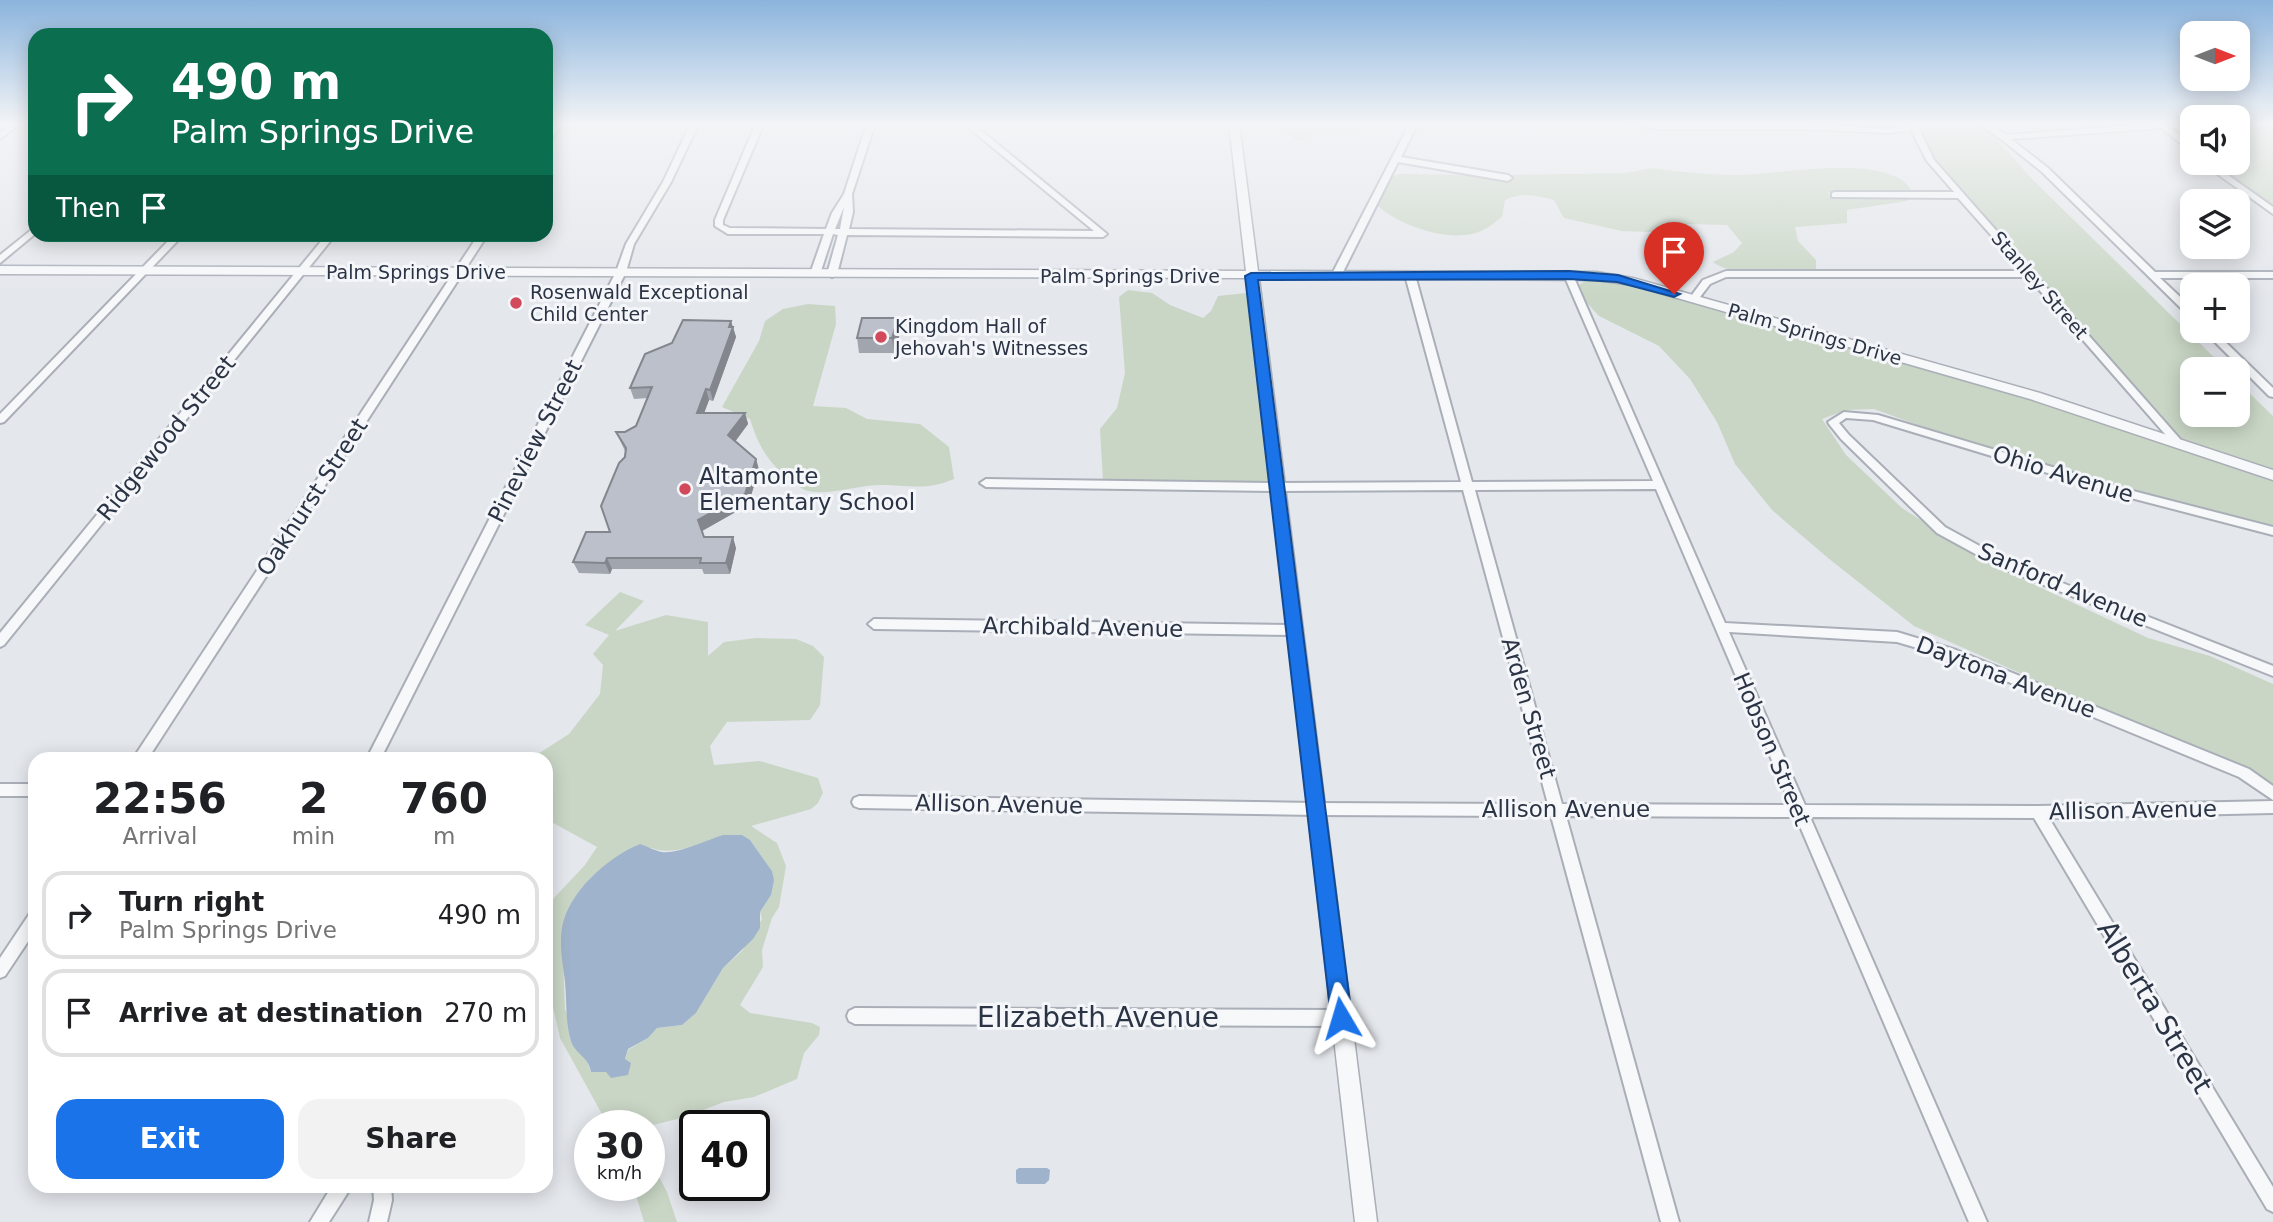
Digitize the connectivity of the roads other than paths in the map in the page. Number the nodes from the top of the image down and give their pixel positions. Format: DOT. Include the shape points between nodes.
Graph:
graph roads {
  1 [pos="668,180"];
  2 [pos="736,180"];
  3 [pos="853,180"];
  4 [pos="1037,180"];
  5 [pos="1240,180"];
  6 [pos="1385,180"];
  7 [pos="1949,180"];
  8 [pos="2055,180"];
  9 [pos="2230,180"];
  10 [pos="848,194"];
  11 [pos="1835,195"];
  12 [pos="1962,195"];
  13 [pos="2273,211"];
  14 [pos="829,232"];
  15 [pos="844,232"];
  16 [pos="28,236"];
  17 [pos="172,242"];
  18 [pos="326,242"];
  19 [pos="479,242"];
  20 [pos="0,260"];
  21 [pos="0,270"];
  22 [pos="145,271"];
  23 [pos="302,272"];
  24 [pos="459,272"];
  25 [pos="621,272"];
  26 [pos="816,274"];
  27 [pos="832,274"];
  28 [pos="2031,274"];
  29 [pos="1410,275"];
  30 [pos="1569,275"];
  31 [pos="2152,275"];
  32 [pos="2273,275"];
  33 [pos="1251,276"];
  34 [pos="1336,276"];
  35 [pos="1694,299"];
  36 [pos="2180,302"];
  37 [pos="2221,343"];
  38 [pos="2273,394"];
  39 [pos="1854,414"];
  40 [pos="0,420"];
  41 [pos="2175,439"];
  42 [pos="2273,475"];
  43 [pos="986,484"];
  44 [pos="1660,485"];
  45 [pos="1467,486"];
  46 [pos="1277,487"];
  47 [pos="2273,531"];
  48 [pos="874,624"];
  49 [pos="1721,627"];
  50 [pos="1293,630"];
  51 [pos="0,642"];
  52 [pos="2273,671"];
  53 [pos="144,752"];
  54 [pos="377,752"];
  55 [pos="0,790"];
  56 [pos="28,790"];
  57 [pos="2273,794"];
  58 [pos="859,802"];
  59 [pos="2273,807"];
  60 [pos="1315,808"];
  61 [pos="1558,809"];
  62 [pos="1797,809"];
  63 [pos="2038,812"];
  64 [pos="28,929"];
  65 [pos="0,971"];
  66 [pos="855,1016"];
  67 [pos="1341,1018"];
  68 [pos="338,1193"];
  69 [pos="382,1193"];
  70 [pos="2273,1203"];
  71 [pos="319,1222"];
  72 [pos="378,1222"];
  73 [pos="1366,1222"];
  74 [pos="1670,1222"];
  75 [pos="1978,1222"];
  1 -- 25 [label="street, Pineview Street" via="630,244"];
  2 -- 14 [label="street" via="719,220 722,228"];
  3 -- 10 [label="street"];
  4 -- 15 [label="street" via="1103,234"];
  5 -- 33 [label="street"];
  6 -- 34 [label="street"];
  7 -- 12 [label="street, Stanley Street"];
  8 -- 31 [label="street"];
  9 -- 13 [label="street"];
  10 -- 14 [label="street"];
  10 -- 15 [label="street"];
  11 -- 12 [label="street"];
  12 -- 28 [label="street, Stanley Street"];
  14 -- 15 [label="street"];
  14 -- 26 [label="street"];
  15 -- 27 [label="street"];
  16 -- 20 [label="street"];
  17 -- 22 [label="street"];
  18 -- 23 [label="street, Ridgewood Street"];
  19 -- 24 [label="street, Oakhurst Street"];
  21 -- 22 [label="street, Palm Springs Drive"];
  22 -- 23 [label="street, Palm Springs Drive"];
  22 -- 40 [label="street"];
  23 -- 24 [label="street, Palm Springs Drive"];
  23 -- 51 [label="street, Ridgewood Street"];
  24 -- 25 [label="street, Palm Springs Drive"];
  24 -- 53 [label="street, Oakhurst Street"];
  25 -- 26 [label="street, Palm Springs Drive"];
  25 -- 54 [label="street, Pineview Street"];
  26 -- 27 [label="street, Palm Springs Drive"];
  27 -- 33 [label="street, Palm Springs Drive"];
  28 -- 35 [label="street" via="1726,274 1704,283"];
  28 -- 41 [label="street, Stanley Street"];
  29 -- 30 [label="street, Palm Springs Drive"];
  29 -- 34 [label="street, Palm Springs Drive"];
  29 -- 45 [label="street, Arden Street"];
  30 -- 35 [label="street, Palm Springs Drive" via="1618,279"];
  30 -- 44 [label="street, Hobson Street"];
  31 -- 32 [label="street"];
  31 -- 36 [label="street"];
  33 -- 34 [label="street, Palm Springs Drive"];
  33 -- 46 [label="street"];
  35 -- 41 [label="street, Palm Springs Drive"];
  37 -- 38 [label="street"];
  39 -- 47 [label="street, Ohio Avenue"];
  39 -- 52 [label="street, Sanford Avenue" via="1837,418 1835,427 1941,530 2005,565"];
  41 -- 42 [label="street, Palm Springs Drive"];
  43 -- 46 [label="street"];
  44 -- 45 [label="street"];
  44 -- 49 [label="street, Hobson Street"];
  45 -- 46 [label="street"];
  45 -- 61 [label="street, Arden Street"];
  46 -- 50 [label="street"];
  48 -- 50 [label="street, Archibald Avenue"];
  49 -- 57 [label="street, Daytona Avenue" via="1884,636 1951,653 2244,773"];
  49 -- 62 [label="street, Hobson Street"];
  50 -- 60 [label="street"];
  55 -- 56 [label="street"];
  58 -- 60 [label="street, Allison Avenue"];
  59 -- 63 [label="street, Allison Avenue"];
  60 -- 61 [label="street, Allison Avenue"];
  60 -- 67 [label="street"];
  61 -- 62 [label="street, Allison Avenue"];
  61 -- 74 [label="street, Arden Street"];
  62 -- 63 [label="street, Allison Avenue"];
  62 -- 75 [label="street, Hobson Street"];
  63 -- 70 [label="street, Alberta Street"];
  64 -- 65 [label="street"];
  66 -- 67 [label="street, Elizabeth Avenue"];
  67 -- 73 [label="street"];
  68 -- 71 [label="street"];
  69 -- 72 [label="street"];
}
